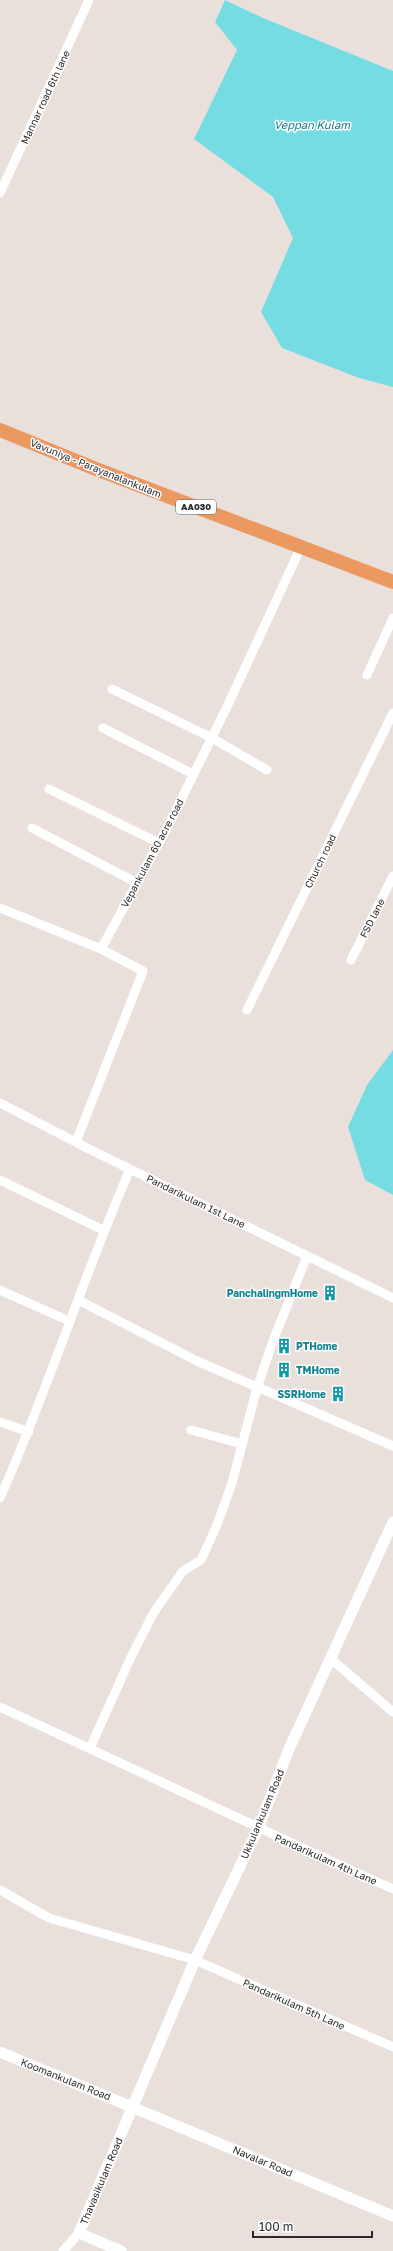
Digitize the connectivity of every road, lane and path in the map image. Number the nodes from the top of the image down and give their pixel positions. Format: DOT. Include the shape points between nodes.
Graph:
graph roads {
  1 [pos="89,0"];
  2 [pos="0,193"];
  3 [pos="0,430"];
  4 [pos="301,548"];
  5 [pos="393,582"];
  6 [pos="393,618"];
  7 [pos="367,675"];
  8 [pos="112,689"];
  9 [pos="393,713"];
  10 [pos="103,728"];
  11 [pos="212,738"];
  12 [pos="267,770"];
  13 [pos="193,774"];
  14 [pos="49,789"];
  15 [pos="32,828"];
  16 [pos="159,843"];
  17 [pos="393,876"];
  18 [pos="137,883"];
  19 [pos="0,908"];
  20 [pos="101,949"];
  21 [pos="351,960"];
  22 [pos="247,1010"];
  23 [pos="0,1103"];
  24 [pos="76,1142"];
  25 [pos="130,1168"];
  26 [pos="0,1180"];
  27 [pos="103,1230"];
  28 [pos="307,1256"];
  29 [pos="0,1290"];
  30 [pos="393,1298"];
  31 [pos="78,1300"];
  32 [pos="69,1321"];
  33 [pos="257,1388"];
  34 [pos="0,1422"];
  35 [pos="191,1430"];
  36 [pos="29,1432"];
  37 [pos="242,1444"];
  38 [pos="393,1446"];
  39 [pos="0,1498"];
  40 [pos="393,1522"];
  41 [pos="331,1659"];
  42 [pos="0,1706"];
  43 [pos="393,1712"];
  44 [pos="90,1748"];
  45 [pos="258,1829"];
  46 [pos="393,1889"];
  47 [pos="0,1890"];
  48 [pos="195,1960"];
  49 [pos="393,2047"];
  50 [pos="0,2052"];
  51 [pos="133,2107"];
  52 [pos="393,2216"];
  53 [pos="79,2232"];
  54 [pos="63,2251"];
  55 [pos="121,2251"];
  1 -- 2 [label="street, Mannar road 6th lane"];
  3 -- 4 [label="highway, Vavuniya - Parayanalankulam / AA030" via="96,470"];
  4 -- 5 [label="highway, Vavuniya - Parayanalankulam / AA030"];
  4 -- 11 [label="street, Vepankulam 60 acre road"];
  6 -- 7 [label="street"];
  8 -- 11 [label="street"];
  9 -- 22 [label="street, Church road"];
  10 -- 13 [label="street"];
  11 -- 12 [label="street"];
  11 -- 13 [label="street, Vepankulam 60 acre road"];
  13 -- 16 [label="street, Vepankulam 60 acre road"];
  14 -- 16 [label="street"];
  15 -- 18 [label="street"];
  16 -- 18 [label="street, Vepankulam 60 acre road"];
  17 -- 21 [label="street, FSD lane"];
  18 -- 20 [label="street, Vepankulam 60 acre road"];
  19 -- 20 [label="street"];
  20 -- 24 [label="street" via="143,971"];
  23 -- 24 [label="street, Pandarikulam 1st Lane"];
  24 -- 25 [label="street, Pandarikulam 1st Lane"];
  25 -- 27 [label="street"];
  25 -- 28 [label="street, Pandarikulam 1st Lane"];
  26 -- 27 [label="street"];
  27 -- 31 [label="street"];
  28 -- 30 [label="street, Pandarikulam 1st Lane"];
  28 -- 33 [label="street"];
  29 -- 32 [label="street"];
  31 -- 32 [label="street"];
  31 -- 33 [label="street" via="197,1361"];
  32 -- 36 [label="street"];
  33 -- 37 [label="street"];
  33 -- 38 [label="street"];
  34 -- 36 [label="street"];
  35 -- 37 [label="street"];
  36 -- 39 [label="street"];
  37 -- 44 [label="street" via="230,1490 201,1560 183,1571 154,1612"];
  40 -- 41 [label="street, Ukkulankulam Road"];
  41 -- 43 [label="street"];
  41 -- 45 [label="street, Ukkulankulam Road" via="289,1749"];
  42 -- 44 [label="street, Pandarikulam 4th Lane"];
  44 -- 45 [label="street, Pandarikulam 4th Lane"];
  45 -- 46 [label="street, Pandarikulam 4th Lane"];
  45 -- 48 [label="street, Ukkulankulam Road"];
  47 -- 48 [label="street, Pandarikulam 5th Lane" via="49,1918"];
  48 -- 49 [label="street, Pandarikulam 5th Lane"];
  48 -- 51 [label="street, Ukkulankulam Road"];
  50 -- 51 [label="street, Koomankulam Road"];
  51 -- 52 [label="street, Navalar Road"];
  51 -- 53 [label="street, Thavasikulam Road"];
  53 -- 54 [label="street, Thavasikulam Road"];
  53 -- 55 [label="street"];
}
